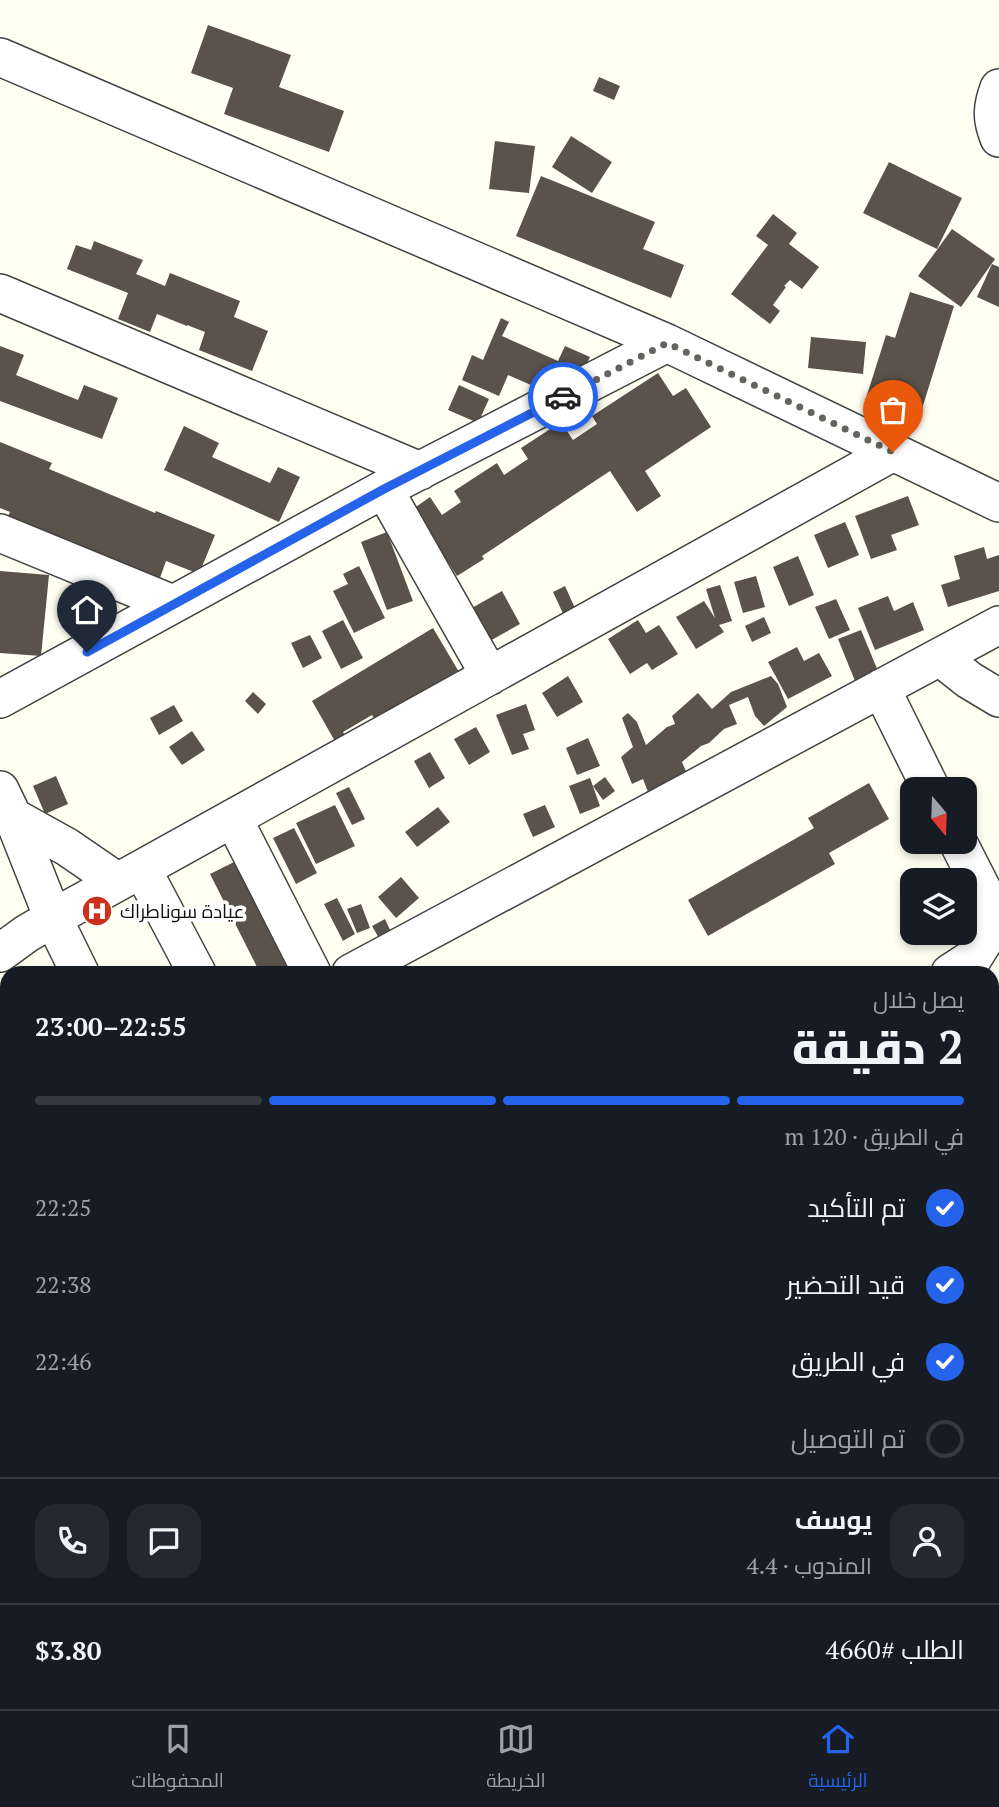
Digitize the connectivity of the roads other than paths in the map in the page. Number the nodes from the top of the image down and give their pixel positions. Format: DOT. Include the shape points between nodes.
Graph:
graph roads {
  1 [pos="0,57"];
  2 [pos="999,88"];
  3 [pos="999,138"];
  4 [pos="0,293"];
  5 [pos="667,343"];
  6 [pos="893,452"];
  7 [pos="420,471"];
  8 [pos="384,489"];
  9 [pos="999,503"];
  10 [pos="0,533"];
  11 [pos="173,604"];
  12 [pos="999,625"];
  13 [pos="940,657"];
  14 [pos="490,676"];
  15 [pos="881,688"];
  16 [pos="999,698"];
  17 [pos="0,699"];
  18 [pos="926,777"];
  19 [pos="6,803"];
  20 [pos="233,818"];
  21 [pos="964,854"];
  22 [pos="130,876"];
  23 [pos="53,918"];
  24 [pos="0,953"];
  25 [pos="77,966"];
  26 [pos="192,966"];
  27 [pos="308,966"];
  28 [pos="364,966"];
  29 [pos="961,966"];
  1 -- 5 [label="street"];
  2 -- 3 [label="street" via="993,107"];
  4 -- 7 [label="street"];
  5 -- 6 [label="street"];
  5 -- 7 [label="street"];
  6 -- 9 [label="street"];
  6 -- 14 [label="street"];
  7 -- 8 [label="street"];
  8 -- 11 [label="street"];
  8 -- 14 [label="street"];
  10 -- 11 [label="street"];
  11 -- 17 [label="street"];
  12 -- 13 [label="street"];
  13 -- 15 [label="street"];
  13 -- 16 [label="street"];
  14 -- 20 [label="street"];
  15 -- 18 [label="street"];
  15 -- 28 [label="street"];
  19 -- 22 [label="street" via="67,847"];
  19 -- 23 [label="street"];
  20 -- 22 [label="street"];
  20 -- 27 [label="street"];
  21 -- 29 [label="street" via="985,895 990,917 985,939 973,958"];
  22 -- 23 [label="street"];
  22 -- 26 [label="street"];
  23 -- 24 [label="street"];
  23 -- 25 [label="street"];
}
